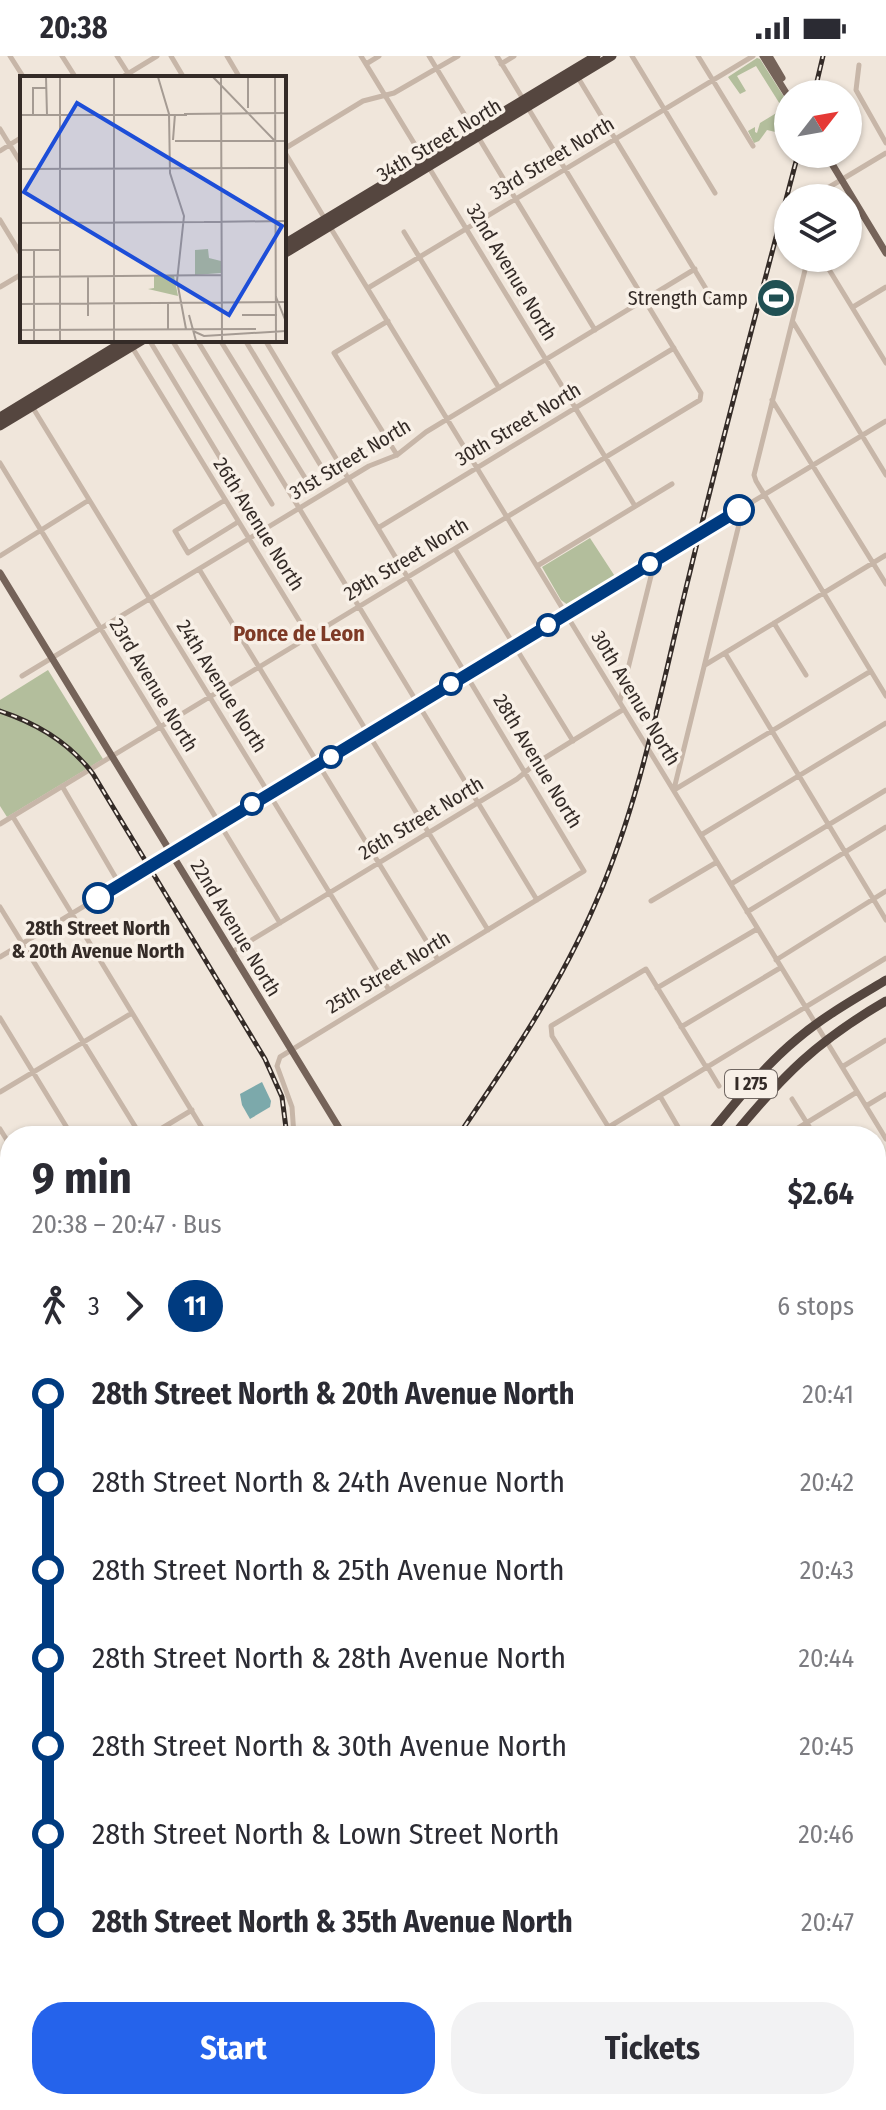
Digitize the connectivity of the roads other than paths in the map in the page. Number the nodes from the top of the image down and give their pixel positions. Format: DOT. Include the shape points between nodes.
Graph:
graph roads {
  1 [pos="10,56"];
  2 [pos="62,56"];
  3 [pos="117,56"];
  4 [pos="157,56"];
  5 [pos="171,56"];
  6 [pos="227,56"];
  7 [pos="361,56"];
  8 [pos="379,56"];
  9 [pos="429,56"];
  10 [pos="458,56"];
  11 [pos="497,56"];
  12 [pos="514,56"];
  13 [pos="596,56"];
  14 [pos="612,56"];
  15 [pos="632,56"];
  16 [pos="698,56"];
  17 [pos="753,56"];
  18 [pos="763,56"];
  19 [pos="769,56"];
  20 [pos="366,64"];
  21 [pos="501,64"];
  22 [pos="859,65"];
  23 [pos="437,69"];
  24 [pos="576,73"];
  25 [pos="23,76"];
  26 [pos="75,76"];
  27 [pos="130,76"];
  28 [pos="183,76"];
  29 [pos="239,76"];
  30 [pos="779,80"];
  31 [pos="781,80"];
  32 [pos="712,81"];
  33 [pos="385,95"];
  34 [pos="525,104"];
  35 [pos="664,110"];
  36 [pos="0,129"];
  37 [pos="476,133"];
  38 [pos="20,138"];
  39 [pos="615,139"];
  40 [pos="886,143"];
  41 [pos="10,145"];
  42 [pos="753,146"];
  43 [pos="286,149"];
  44 [pos="0,151"];
  45 [pos="286,153"];
  46 [pos="886,153"];
  47 [pos="20,162"];
  48 [pos="427,163"];
  49 [pos="835,168"];
  50 [pos="566,169"];
  51 [pos="842,180"];
  52 [pos="835,184"];
  53 [pos="715,193"];
  54 [pos="516,199"];
  55 [pos="0,220"];
  56 [pos="327,223"];
  57 [pos="467,228"];
  58 [pos="404,232"];
  59 [pos="286,243"];
  60 [pos="20,253"];
  61 [pos="286,253"];
  62 [pos="886,253"];
  63 [pos="419,257"];
  64 [pos="695,269"];
  65 [pos="805,272"];
  66 [pos="831,272"];
  67 [pos="20,275"];
  68 [pos="0,287"];
  69 [pos="886,287"];
  70 [pos="368,288"];
  71 [pos="711,297"];
  72 [pos="644,299"];
  73 [pos="853,307"];
  74 [pos="388,321"];
  75 [pos="793,321"];
  76 [pos="595,330"];
  77 [pos="129,342"];
  78 [pos="147,342"];
  79 [pos="173,342"];
  80 [pos="198,342"];
  81 [pos="221,342"];
  82 [pos="246,342"];
  83 [pos="266,342"];
  84 [pos="674,348"];
  85 [pos="546,359"];
  86 [pos="886,363"];
  87 [pos="499,388"];
  88 [pos="772,399"];
  89 [pos="32,402"];
  90 [pos="576,408"];
  91 [pos="0,417"];
  92 [pos="448,419"];
  93 [pos="886,421"];
  94 [pos="0,426"];
  95 [pos="862,435"];
  96 [pos="397,455"];
  97 [pos="605,456"];
  98 [pos="0,463"];
  99 [pos="814,464"];
  100 [pos="478,468"];
  101 [pos="324,471"];
  102 [pos="886,475"];
  103 [pos="348,478"];
  104 [pos="307,481"];
  105 [pos="672,484"];
  106 [pos="764,495"];
  107 [pos="89,500"];
  108 [pos="225,500"];
  109 [pos="272,504"];
  110 [pos="635,506"];
  111 [pos="743,507"];
  112 [pos="299,508"];
  113 [pos="254,514"];
  114 [pos="507,516"];
  115 [pos="238,522"];
  116 [pos="378,528"];
  117 [pos="41,530"];
  118 [pos="249,538"];
  119 [pos="455,549"];
  120 [pos="886,555"];
  121 [pos="0,556"];
  122 [pos="655,560"];
  123 [pos="874,563"];
  124 [pos="537,566"];
  125 [pos="199,569"];
  126 [pos="0,573"];
  127 [pos="408,577"];
  128 [pos="886,584"];
  129 [pos="823,593"];
  130 [pos="149,599"];
  131 [pos="359,606"];
  132 [pos="567,614"];
  133 [pos="774,623"];
  134 [pos="101,629"];
  135 [pos="309,637"];
  136 [pos="515,646"];
  137 [pos="725,653"];
  138 [pos="52,658"];
  139 [pos="704,666"];
  140 [pos="259,667"];
  141 [pos="871,671"];
  142 [pos="467,675"];
  143 [pos="806,675"];
  144 [pos="22,676"];
  145 [pos="885,692"];
  146 [pos="210,698"];
  147 [pos="620,702"];
  148 [pos="418,704"];
  149 [pos="624,709"];
  150 [pos="886,723"];
  151 [pos="161,727"];
  152 [pos="772,731"];
  153 [pos="368,734"];
  154 [pos="573,741"];
  155 [pos="112,756"];
  156 [pos="319,764"];
  157 [pos="526,771"];
  158 [pos="799,776"];
  159 [pos="62,786"];
  160 [pos="674,790"];
  161 [pos="886,790"];
  162 [pos="270,794"];
  163 [pos="478,803"];
  164 [pos="13,817"];
  165 [pos="0,824"];
  166 [pos="220,824"];
  167 [pos="828,825"];
  168 [pos="886,827"];
  169 [pos="428,832"];
  170 [pos="701,835"];
  171 [pos="845,852"];
  172 [pos="172,854"];
  173 [pos="717,862"];
  174 [pos="379,863"];
  175 [pos="584,871"];
  176 [pos="731,884"];
  177 [pos="120,885"];
  178 [pos="886,891"];
  179 [pos="330,892"];
  180 [pos="537,900"];
  181 [pos="874,900"];
  182 [pos="651,901"];
  183 [pos="0,907"];
  184 [pos="747,912"];
  185 [pos="72,914"];
  186 [pos="886,920"];
  187 [pos="280,923"];
  188 [pos="757,929"];
  189 [pos="488,930"];
  190 [pos="23,944"];
  191 [pos="232,952"];
  192 [pos="0,957"];
  193 [pos="886,958"];
  194 [pos="438,960"];
  195 [pos="776,960"];
  196 [pos="781,968"];
  197 [pos="886,980"];
  198 [pos="657,988"];
  199 [pos="389,990"];
  200 [pos="886,1001"];
  201 [pos="805,1008"];
  202 [pos="132,1013"];
  203 [pos="0,1018"];
  204 [pos="681,1027"];
  205 [pos="886,1040"];
  206 [pos="83,1042"];
  207 [pos="291,1050"];
  208 [pos="707,1067"];
  209 [pos="842,1067"];
  210 [pos="33,1072"];
  211 [pos="719,1086"];
  212 [pos="0,1092"];
  213 [pos="857,1092"];
  214 [pos="886,1094"];
  215 [pos="660,1096"];
  216 [pos="792,1099"];
  217 [pos="866,1106"];
  218 [pos="192,1110"];
  219 [pos="807,1122"];
  220 [pos="66,1126"];
  221 [pos="135,1126"];
  222 [pos="166,1126"];
  223 [pos="201,1126"];
  224 [pos="293,1126"];
  225 [pos="338,1126"];
  226 [pos="607,1126"];
  227 [pos="610,1126"];
  228 [pos="678,1126"];
  229 [pos="716,1126"];
  230 [pos="741,1126"];
  231 [pos="801,1126"];
  232 [pos="809,1126"];
  233 [pos="878,1126"];
  1 -- 25 [label="street"];
  2 -- 26 [label="street"];
  3 -- 27 [label="street"];
  4 -- 27 [label="street"];
  5 -- 28 [label="street"];
  6 -- 29 [label="street"];
  7 -- 20 [label="street, 32nd Avenue North"];
  8 -- 20 [label="street"];
  9 -- 23 [label="street"];
  10 -- 23 [label="street"];
  11 -- 21 [label="street"];
  12 -- 21 [label="street"];
  13 -- 24 [label="highway, 34th Street North"];
  14 -- 24 [label="highway, 34th Street North"];
  15 -- 35 [label="street"];
  16 -- 32 [label="street"];
  17 -- 32 [label="street, 33rd Street North"];
  18 -- 30 [label="main road"];
  19 -- 31 [label="main road"];
  20 -- 33 [label="street, 32nd Avenue North"];
  21 -- 34 [label="street"];
  22 -- 40 [label="street" via="856,90"];
  23 -- 33 [label="street"];
  23 -- 37 [label="street"];
  24 -- 34 [label="highway, 34th Street North"];
  24 -- 39 [label="street"];
  32 -- 35 [label="street, 33rd Street North"];
  32 -- 42 [label="street"];
  33 -- 43 [label="street" via="363,101"];
  33 -- 48 [label="street, 32nd Avenue North"];
  34 -- 37 [label="highway, 34th Street North"];
  34 -- 50 [label="street"];
  35 -- 39 [label="street, 33rd Street North"];
  35 -- 53 [label="street"];
  36 -- 41 [label="street"];
  37 -- 48 [label="highway, 34th Street North"];
  37 -- 54 [label="street"];
  38 -- 41 [label="street"];
  39 -- 50 [label="street, 33rd Street North"];
  39 -- 64 [label="street"];
  41 -- 44 [label="street"];
  41 -- 47 [label="street"];
  45 -- 56 [label="street, 30th Avenue North"];
  46 -- 51 [label="street"];
  48 -- 56 [label="highway, 34th Street North"];
  48 -- 57 [label="street, 32nd Avenue North"];
  49 -- 51 [label="main road"];
  50 -- 54 [label="street, 33rd Street North"];
  50 -- 72 [label="street"];
  51 -- 52 [label="street"];
  51 -- 62 [label="main road"];
  54 -- 57 [label="street, 33rd Street North"];
  54 -- 76 [label="street"];
  55 -- 60 [label="street"];
  56 -- 59 [label="highway, 34th Street North"];
  56 -- 61 [label="highway, 34th Street North"];
  56 -- 70 [label="street, 30th Avenue North"];
  57 -- 63 [label="street, 33rd Street North"];
  57 -- 85 [label="street, 32nd Avenue North"];
  58 -- 63 [label="street"];
  63 -- 70 [label="street, 33rd Street North"];
  63 -- 87 [label="street"];
  64 -- 71 [label="street"];
  64 -- 72 [label="street, 31st Street North"];
  65 -- 75 [label="street"];
  66 -- 73 [label="street"];
  67 -- 68 [label="street"];
  69 -- 73 [label="street"];
  70 -- 74 [label="street, 30th Avenue North"];
  72 -- 76 [label="street, 31st Street North"];
  72 -- 84 [label="street"];
  73 -- 86 [label="street"];
  74 -- 92 [label="street, 30th Avenue North"];
  74 -- 96 [label="street" via="334,353"];
  75 -- 88 [label="street"];
  75 -- 95 [label="street"];
  76 -- 85 [label="street, 31st Street North"];
  77 -- 78 [label="highway"];
  77 -- 89 [label="highway"];
  77 -- 108 [label="street, 26th Avenue North"];
  78 -- 113 [label="street"];
  79 -- 109 [label="street"];
  80 -- 112 [label="street"];
  81 -- 104 [label="street"];
  82 -- 101 [label="street"];
  83 -- 103 [label="street, 28th Avenue North"];
  84 -- 90 [label="street, 30th Street North"];
  84 -- 97 [label="street, 29th Street North" via="701,393 700,400"];
  85 -- 87 [label="street, 31st Street North"];
  85 -- 90 [label="street, 32nd Avenue North"];
  87 -- 92 [label="street, 31st Street North"];
  88 -- 99 [label="street"];
  88 -- 106 [label="street" via="755,468"];
  89 -- 91 [label="highway"];
  89 -- 94 [label="highway"];
  89 -- 107 [label="street, 24th Avenue North"];
  90 -- 97 [label="street, 32nd Avenue North"];
  90 -- 100 [label="street, 30th Street North"];
  92 -- 96 [label="street, 31st Street North"];
  92 -- 100 [label="street, 30th Avenue North"];
  93 -- 95 [label="street"];
  95 -- 99 [label="street"];
  95 -- 102 [label="street"];
  96 -- 103 [label="street, 31st Street North"];
  97 -- 110 [label="street, 32nd Avenue North"];
  97 -- 114 [label="street, 29th Street North"];
  98 -- 117 [label="street, 23rd Avenue North"];
  99 -- 106 [label="street"];
  99 -- 123 [label="street"];
  100 -- 114 [label="street, 30th Avenue North"];
  100 -- 116 [label="street, 30th Street North"];
  103 -- 112 [label="street, 31st Street North"];
  103 -- 116 [label="street, 28th Avenue North"];
  105 -- 110 [label="street"];
  106 -- 111 [label="street"];
  106 -- 129 [label="street"];
  107 -- 117 [label="street"];
  107 -- 130 [label="street, 24th Avenue North"];
  108 -- 115 [label="street, 26th Avenue North"];
  108 -- 115 [label="street" via="175,531 188,553"];
  110 -- 124 [label="street"];
  111 -- 122 [label="street"];
  111 -- 139 [label="street"];
  112 -- 118 [label="street, 31st Street North"];
  112 -- 131 [label="street"];
  114 -- 119 [label="street, 29th Street North"];
  114 -- 124 [label="street, 30th Avenue North"];
  115 -- 118 [label="street, 26th Avenue North"];
  116 -- 127 [label="street, 28th Avenue North"];
  117 -- 121 [label="street"];
  117 -- 134 [label="street, 23rd Avenue North"];
  118 -- 125 [label="street, 31st Street North"];
  118 -- 135 [label="street, 26th Avenue North"];
  119 -- 127 [label="street, 29th Street North"];
  119 -- 136 [label="street"];
  120 -- 123 [label="street"];
  122 -- 132 [label="street"];
  122 -- 147 [label="street"];
  123 -- 128 [label="street"];
  123 -- 129 [label="street"];
  124 -- 132 [label="street, 30th Avenue North"];
  125 -- 130 [label="street, 31st Street North"];
  125 -- 140 [label="street"];
  126 -- 138 [label="main road, 22nd Avenue North"];
  127 -- 131 [label="street, 29th Street North"];
  127 -- 142 [label="street, 28th Avenue North"];
  129 -- 133 [label="street"];
  129 -- 141 [label="street"];
  130 -- 134 [label="street, 31st Street North"];
  130 -- 146 [label="street, 24th Avenue North"];
  131 -- 135 [label="street, 29th Street North"];
  131 -- 148 [label="street"];
  132 -- 136 [label="street"];
  132 -- 147 [label="street, 30th Avenue North"];
  133 -- 137 [label="street"];
  133 -- 143 [label="street"];
  134 -- 138 [label="street, 31st Street North"];
  134 -- 151 [label="street, 23rd Avenue North"];
  135 -- 140 [label="street, 29th Street North"];
  135 -- 153 [label="street, 26th Avenue North"];
  136 -- 142 [label="street"];
  136 -- 154 [label="street"];
  137 -- 139 [label="street"];
  137 -- 152 [label="street"];
  138 -- 144 [label="street, 31st Street North"];
  138 -- 155 [label="main road, 22nd Avenue North"];
  139 -- 160 [label="street"];
  140 -- 146 [label="street, 29th Street North"];
  140 -- 156 [label="street"];
  141 -- 145 [label="street"];
  141 -- 152 [label="street"];
  142 -- 148 [label="street"];
  142 -- 157 [label="street, 28th Avenue North"];
  146 -- 151 [label="street, 29th Street North"];
  146 -- 162 [label="street, 24th Avenue North"];
  147 -- 149 [label="street, 30th Avenue North"];
  148 -- 153 [label="street"];
  148 -- 163 [label="street"];
  149 -- 154 [label="street, 26th Street North"];
  149 -- 160 [label="street, 30th Avenue North"];
  150 -- 158 [label="street"];
  151 -- 155 [label="street, 29th Street North"];
  151 -- 166 [label="street, 23rd Avenue North"];
  152 -- 158 [label="street"];
  152 -- 160 [label="street"];
  153 -- 156 [label="street"];
  153 -- 169 [label="street, 26th Avenue North"];
  154 -- 157 [label="street, 26th Street North"];
  155 -- 159 [label="street, 29th Street North"];
  155 -- 172 [label="main road, 22nd Avenue North"];
  156 -- 162 [label="street"];
  156 -- 174 [label="street"];
  157 -- 163 [label="street, 26th Street North"];
  157 -- 175 [label="street, 28th Avenue North"];
  158 -- 167 [label="street"];
  158 -- 170 [label="street"];
  159 -- 164 [label="street, 29th Street North"];
  159 -- 177 [label="street"];
  160 -- 170 [label="street, 30th Avenue North"];
  161 -- 167 [label="street"];
  162 -- 166 [label="street"];
  162 -- 179 [label="street, 24th Avenue North"];
  163 -- 169 [label="street, 26th Street North"];
  163 -- 180 [label="street"];
  164 -- 165 [label="street, 29th Street North"];
  164 -- 185 [label="street"];
  166 -- 172 [label="street"];
  166 -- 187 [label="street, 23rd Avenue North"];
  167 -- 171 [label="street"];
  167 -- 176 [label="street"];
  168 -- 171 [label="street"];
  169 -- 174 [label="street, 26th Street North"];
  169 -- 189 [label="street, 26th Avenue North"];
  170 -- 173 [label="street, 30th Avenue North"];
  171 -- 181 [label="street"];
  171 -- 184 [label="street"];
  172 -- 177 [label="street"];
  172 -- 191 [label="main road, 22nd Avenue North"];
  173 -- 176 [label="street, 30th Avenue North"];
  173 -- 182 [label="street"];
  174 -- 179 [label="street, 26th Street North"];
  174 -- 194 [label="street"];
  175 -- 180 [label="street, 25th Street North"];
  176 -- 184 [label="street, 30th Avenue North"];
  177 -- 185 [label="street"];
  178 -- 181 [label="street"];
  179 -- 187 [label="street, 26th Street North"];
  179 -- 199 [label="street, 24th Avenue North"];
  180 -- 189 [label="street, 25th Street North"];
  181 -- 186 [label="street"];
  181 -- 195 [label="street"];
  183 -- 190 [label="street"];
  184 -- 188 [label="street, 30th Avenue North"];
  185 -- 190 [label="street"];
  185 -- 202 [label="street"];
  187 -- 191 [label="street, 26th Street North"];
  188 -- 195 [label="street, 30th Avenue North"];
  188 -- 198 [label="street"];
  189 -- 194 [label="street, 25th Street North"];
  190 -- 192 [label="street"];
  190 -- 206 [label="street"];
  191 -- 207 [label="main road, 22nd Avenue North"];
  193 -- 201 [label="street"];
  194 -- 199 [label="street, 25th Street North"];
  195 -- 196 [label="street, 30th Avenue North"];
  196 -- 201 [label="street, 30th Avenue North"];
  196 -- 204 [label="street"];
  197 -- 229 [label="highway, I 275" via="799,1037 759,1074"];
  198 -- 204 [label="street"];
  198 -- 226 [label="street" via="646,969 551,1026 552,1036"];
  199 -- 207 [label="street, 25th Street North"];
  200 -- 230 [label="highway, I 275" via="810,1051"];
  201 -- 208 [label="street"];
  201 -- 209 [label="street, 30th Avenue North"];
  202 -- 206 [label="street"];
  202 -- 218 [label="street"];
  203 -- 210 [label="street"];
  204 -- 208 [label="street"];
  205 -- 209 [label="street"];
  206 -- 210 [label="street"];
  206 -- 221 [label="street"];
  207 -- 224 [label="street" via="277,1066"];
  207 -- 225 [label="main road, 22nd Avenue North"];
  208 -- 211 [label="street"];
  208 -- 215 [label="street"];
  209 -- 213 [label="street, 30th Avenue North"];
  210 -- 212 [label="street"];
  210 -- 220 [label="street"];
  213 -- 217 [label="street, 30th Avenue North"];
  213 -- 219 [label="street"];
  214 -- 217 [label="street"];
  215 -- 227 [label="street"];
  215 -- 228 [label="street"];
  216 -- 219 [label="street"];
  217 -- 233 [label="street, 30th Avenue North"];
  218 -- 222 [label="street"];
  218 -- 223 [label="street"];
  219 -- 231 [label="street"];
  219 -- 232 [label="street"];
}
